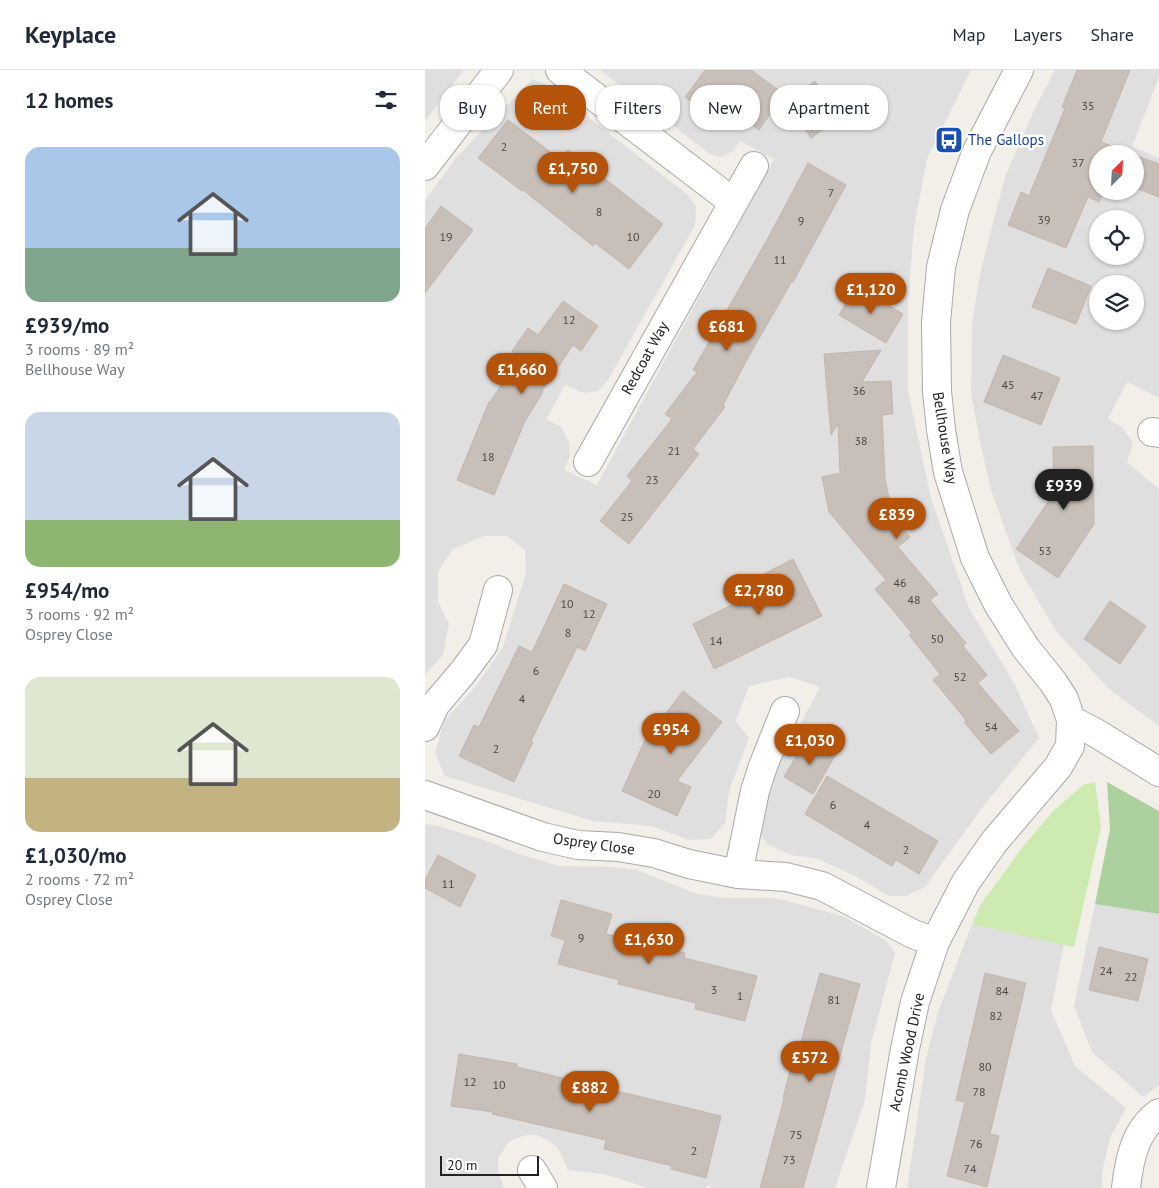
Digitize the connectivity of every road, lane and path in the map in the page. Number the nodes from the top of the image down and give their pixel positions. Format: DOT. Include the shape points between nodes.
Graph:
graph roads {
  1 [pos="499,70"];
  2 [pos="560,70"];
  3 [pos="1019,70"];
  4 [pos="425,166"];
  5 [pos="754,166"];
  6 [pos="733,202"];
  7 [pos="588,462"];
  8 [pos="498,590"];
  9 [pos="785,711"];
  10 [pos="1071,720"];
  11 [pos="425,727"];
  12 [pos="1159,772"];
  13 [pos="425,795"];
  14 [pos="738,874"];
  15 [pos="935,942"];
  16 [pos="1159,1113"];
  17 [pos="881,1188"];
  18 [pos="1126,1188"];
  1 -- 4 [label="street"];
  2 -- 6 [label="street"];
  3 -- 10 [label="street, Bellhouse Way" via="977,152 955,210 941,267 936,322 937,391 948,472 975,558 1025,647 1053,682"];
  5 -- 6 [label="street, Redcoat Way"];
  6 -- 7 [label="street, Redcoat Way"];
  8 -- 11 [label="street" via="483,644 435,705"];
  9 -- 14 [label="street" via="755,791"];
  10 -- 12 [label="street"];
  10 -- 15 [label="street, Acomb Wood Drive" via="1070,746 1058,767 966,882"];
  13 -- 14 [label="street, Osprey Close" via="543,837 578,845 654,853"];
  14 -- 15 [label="street, Osprey Close" via="786,877 822,886 913,934"];
  15 -- 17 [label="street, Acomb Wood Drive" via="913,1012"];
  16 -- 18 [label="street" via="1137,1140 1129,1161"];
}
